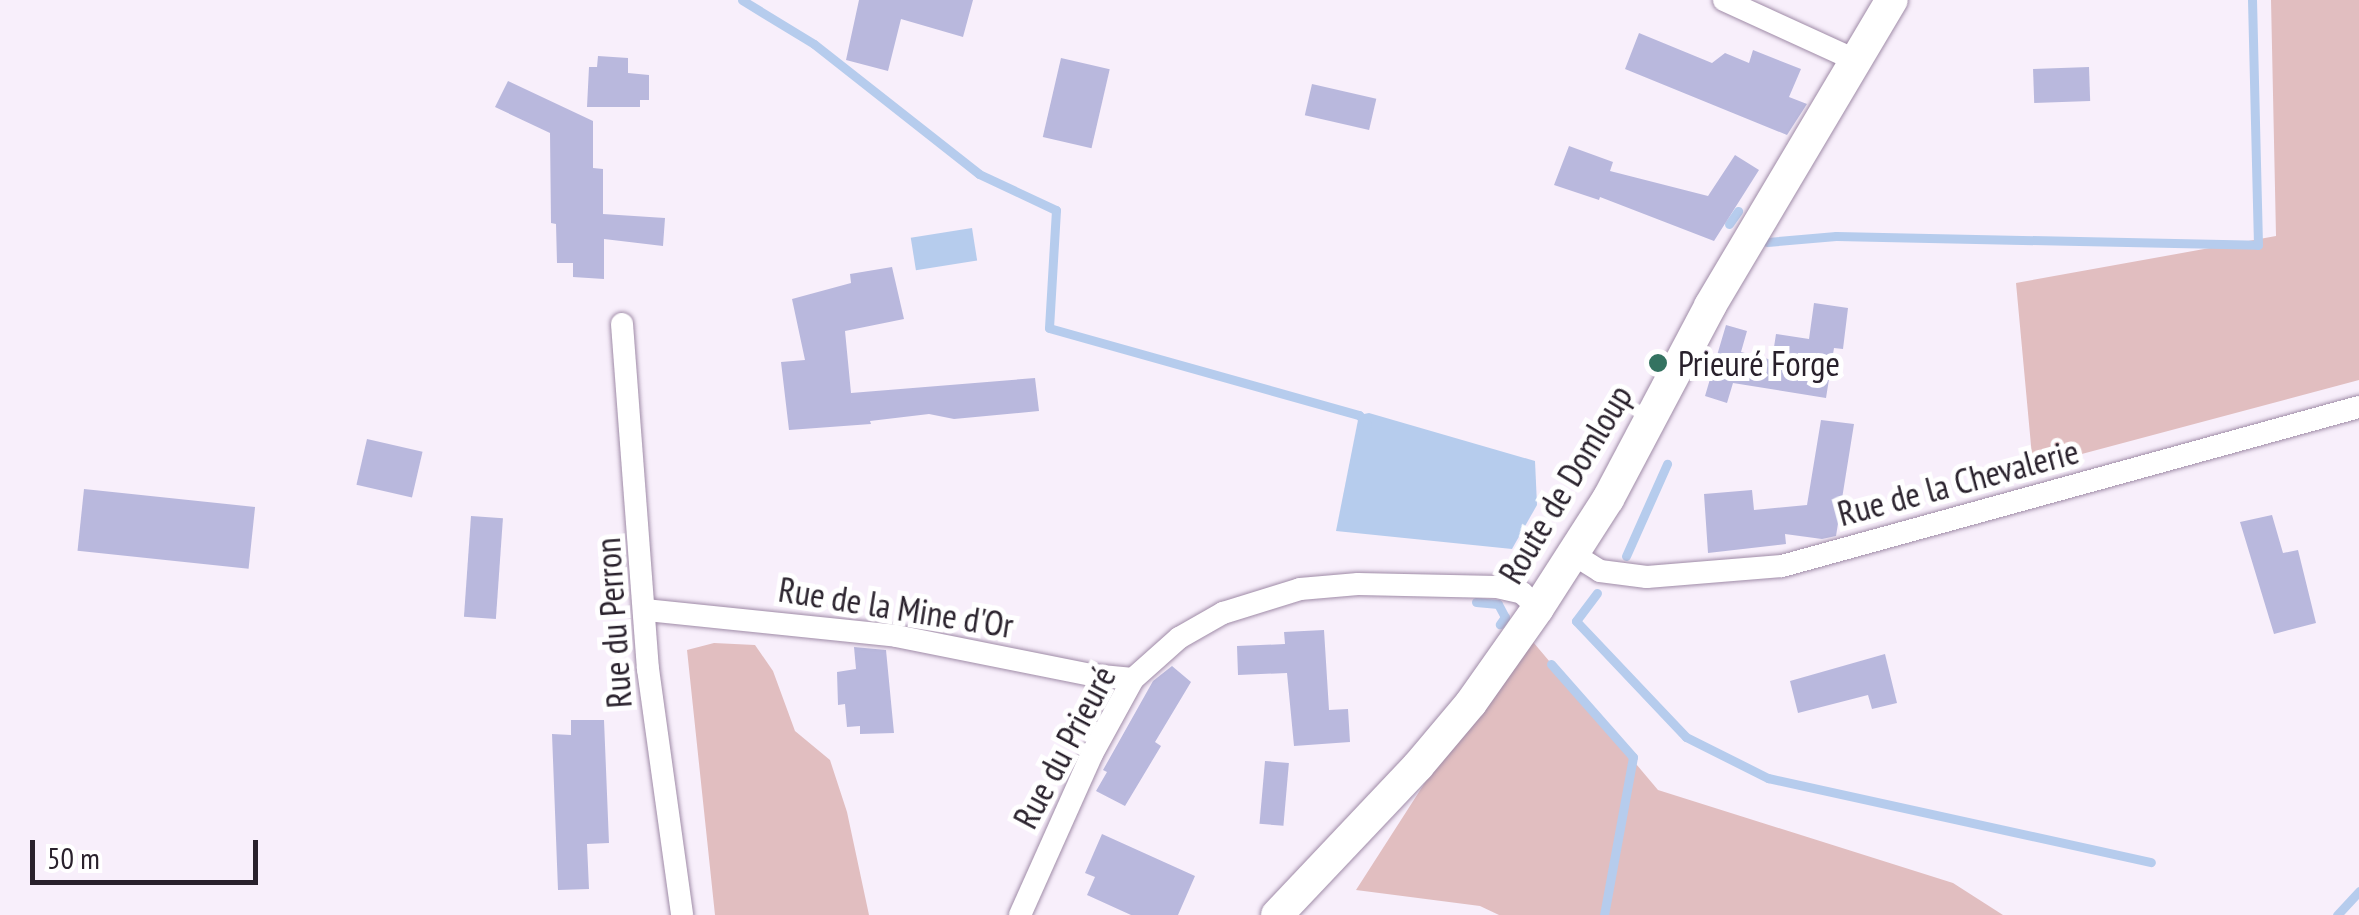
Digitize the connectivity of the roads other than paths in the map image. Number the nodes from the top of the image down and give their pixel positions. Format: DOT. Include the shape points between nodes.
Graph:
graph roads {
  1 [pos="1724,0"];
  2 [pos="1892,0"];
  3 [pos="1855,60"];
  4 [pos="622,324"];
  5 [pos="2359,407"];
  6 [pos="1573,554"];
  7 [pos="1538,608"];
  8 [pos="646,610"];
  9 [pos="1133,679"];
  10 [pos="682,915"];
  11 [pos="1020,915"];
  12 [pos="1277,915"];
  1 -- 3 [label="street"];
  2 -- 3 [label="street, Route de Domloup"];
  3 -- 6 [label="street, Route de Domloup"];
  4 -- 8 [label="street, Rue du Perron"];
  5 -- 6 [label="street, Rue de la Chevalerie" via="1782,566 1647,577 1600,571"];
  6 -- 7 [label="street, Route de Domloup"];
  7 -- 9 [label="street, Rue du Prieuré" via="1497,586 1300,589 1222,614 1179,638"];
  7 -- 12 [label="street, Route de Domloup" via="1471,704"];
  8 -- 9 [label="street, Rue de la Mine d'Or" via="896,636"];
  8 -- 10 [label="street, Rue du Perron"];
  9 -- 11 [label="street, Rue du Prieuré"];
}
